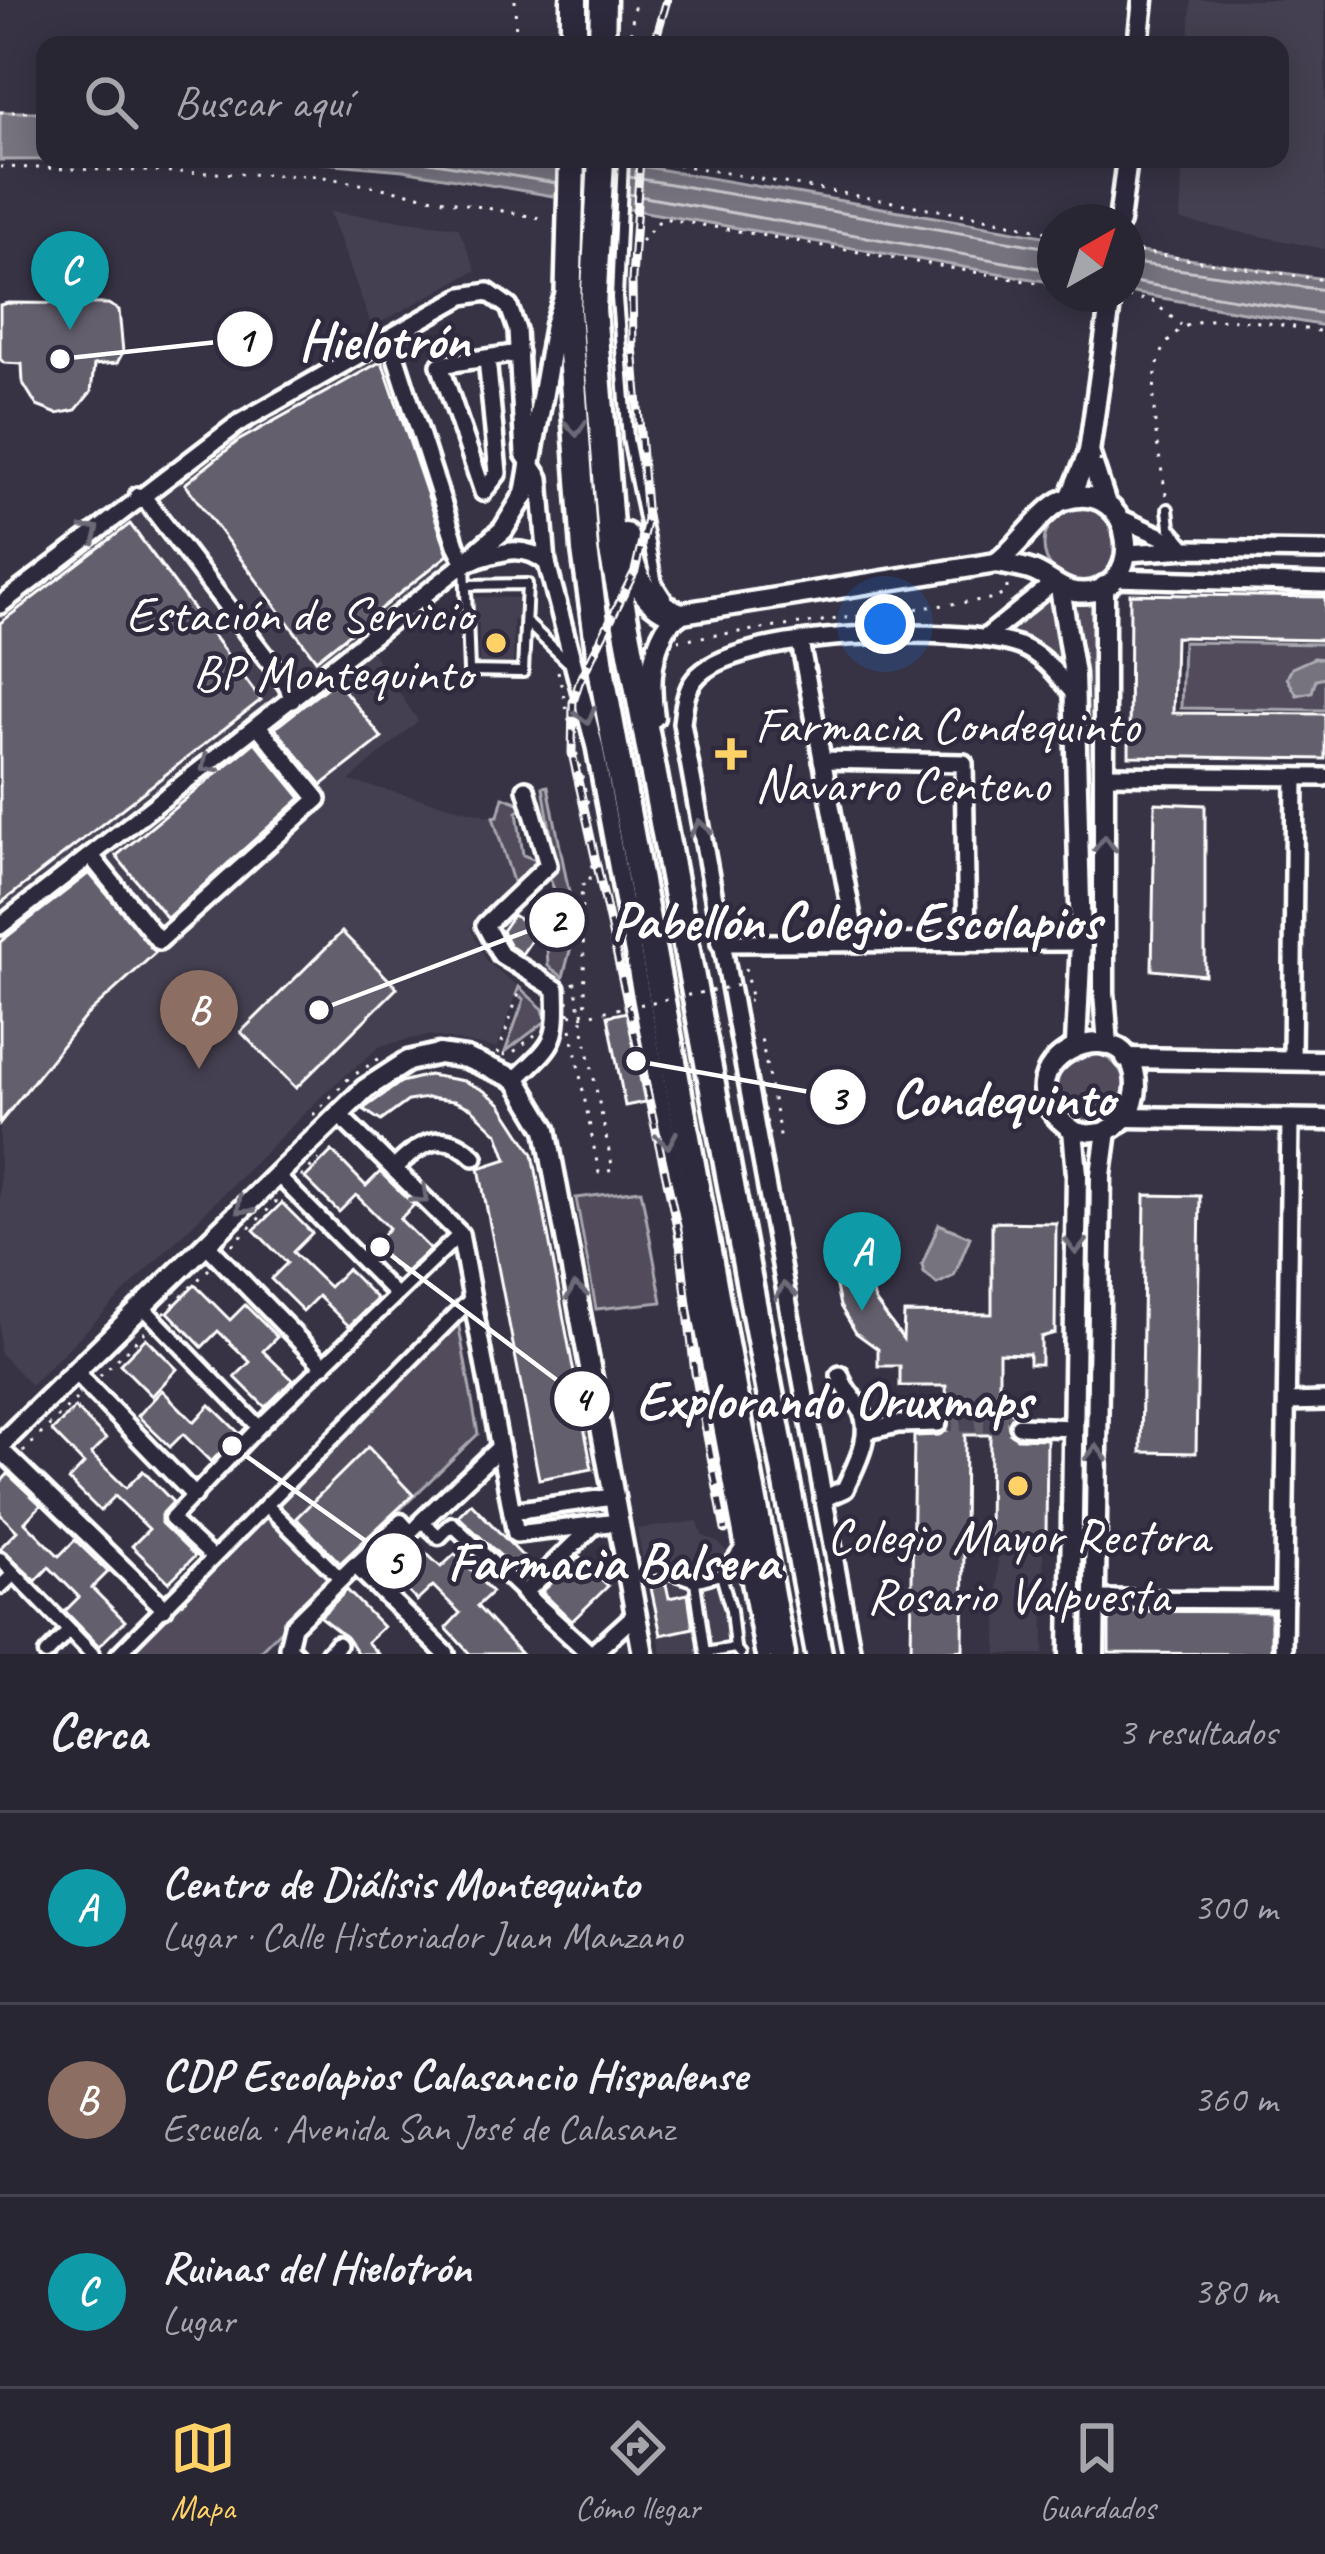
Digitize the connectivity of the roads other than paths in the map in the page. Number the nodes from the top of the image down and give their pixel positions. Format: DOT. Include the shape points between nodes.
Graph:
graph roads {
  1 [pos="574,0"];
  2 [pos="603,0"];
  3 [pos="1143,0"];
  4 [pos="574,36"];
  5 [pos="602,36"];
  6 [pos="1139,36"];
  7 [pos="572,168"];
  8 [pos="603,168"];
  9 [pos="620,168"];
  10 [pos="1125,168"];
  11 [pos="610,204"];
  12 [pos="1121,204"];
  13 [pos="567,299"];
  14 [pos="1111,312"];
  15 [pos="390,339"];
  16 [pos="519,353"];
  17 [pos="487,358"];
  18 [pos="602,423"];
  19 [pos="1095,458"];
  20 [pos="536,472"];
  21 [pos="138,496"];
  22 [pos="1070,498"];
  23 [pos="1168,509"];
  24 [pos="1113,512"];
  25 [pos="1037,524"];
  26 [pos="1189,549"];
  27 [pos="1325,551"];
  28 [pos="1127,553"];
  29 [pos="465,563"];
  30 [pos="547,563"];
  31 [pos="996,563"];
  32 [pos="1109,582"];
  33 [pos="1053,583"];
  34 [pos="1325,584"];
  35 [pos="466,585"];
  36 [pos="0,605"];
  37 [pos="676,614"];
  38 [pos="525,621"];
  39 [pos="986,637"];
  40 [pos="800,642"];
  41 [pos="571,665"];
  42 [pos="1075,695"];
  43 [pos="292,700"];
  44 [pos="258,726"];
  45 [pos="822,760"];
  46 [pos="1105,776"];
  47 [pos="1295,777"];
  48 [pos="1325,777"];
  49 [pos="526,789"];
  50 [pos="663,829"];
  51 [pos="91,856"];
  52 [pos="0,926"];
  53 [pos="967,942"];
  54 [pos="1081,942"];
  55 [pos="720,943"];
  56 [pos="857,943"];
  57 [pos="1076,1044"];
  58 [pos="1108,1045"];
  59 [pos="1126,1058"];
  60 [pos="1292,1060"];
  61 [pos="1325,1061"];
  62 [pos="515,1070"];
  63 [pos="338,1114"];
  64 [pos="1126,1117"];
  65 [pos="1290,1120"];
  66 [pos="1325,1120"];
  67 [pos="1072,1130"];
  68 [pos="1106,1131"];
  69 [pos="474,1157"];
  70 [pos="394,1169"];
  71 [pos="283,1182"];
  72 [pos="460,1234"];
  73 [pos="213,1251"];
  74 [pos="396,1295"];
  75 [pos="472,1298"];
  76 [pos="149,1314"];
  77 [pos="323,1365"];
  78 [pos="840,1375"];
  79 [pos="82,1379"];
  80 [pos="1325,1401"];
  81 [pos="1286,1402"];
  82 [pos="938,1423"];
  83 [pos="1019,1426"];
  84 [pos="259,1427"];
  85 [pos="1074,1428"];
  86 [pos="866,1430"];
  87 [pos="0,1447"];
  88 [pos="500,1448"];
  89 [pos="789,1489"];
  90 [pos="194,1495"];
  91 [pos="613,1497"];
  92 [pos="823,1499"];
  93 [pos="266,1505"];
  94 [pos="512,1511"];
  95 [pos="422,1520"];
  96 [pos="618,1522"];
  97 [pos="594,1525"];
  98 [pos="742,1545"];
  99 [pos="213,1558"];
  100 [pos="0,1559"];
  101 [pos="355,1565"];
  102 [pos="14,1574"];
  103 [pos="721,1575"];
  104 [pos="629,1577"];
  105 [pos="341,1579"];
  106 [pos="695,1582"];
  107 [pos="0,1587"];
  108 [pos="524,1593"];
  109 [pos="1094,1599"];
  110 [pos="1284,1600"];
  111 [pos="164,1608"];
  112 [pos="636,1614"];
  113 [pos="69,1631"];
  114 [pos="738,1651"];
  115 [pos="285,1652"];
  116 [pos="703,1653"];
  117 [pos="46,1654"];
  118 [pos="92,1654"];
  119 [pos="118,1654"];
  120 [pos="446,1654"];
  121 [pos="591,1654"];
  122 [pos="643,1654"];
  123 [pos="764,1654"];
  124 [pos="782,1654"];
  125 [pos="819,1654"];
  126 [pos="831,1654"];
  127 [pos="852,1654"];
  128 [pos="1070,1654"];
  129 [pos="1094,1654"];
  130 [pos="1283,1654"];
  1 -- 4 [label="main road"];
  2 -- 5 [label="main road"];
  3 -- 6 [label="street"];
  7 -- 13 [label="main road"];
  8 -- 11 [label="main road"];
  9 -- 11 [label="lane"];
  10 -- 12 [label="street"];
  11 -- 18 [label="main road" via="593,309"];
  11 -- 37 [label="lane" via="621,263 616,298 628,439 657,583"];
  13 -- 20 [label="street" via="556,325"];
  13 -- 124 [label="main road, one-way" via="603,680"];
  14 -- 19 [label="street"];
  15 -- 16 [label="street" via="463,296 488,292 508,307"];
  15 -- 21 [label="street" via="239,422"];
  15 -- 29 [label="street"];
  16 -- 17 [label="street"];
  16 -- 20 [label="street" via="524,454"];
  17 -- 17 [label="street" via="440,364 483,492 498,473"];
  18 -- 37 [label="main road" via="635,579 649,599"];
  18 -- 50 [label="main road" via="612,551"];
  19 -- 22 [label="street"];
  19 -- 24 [label="street"];
  20 -- 29 [label="street" via="515,515"];
  20 -- 30 [label="street"];
  36 -- 21 [label="street, one-way"];
  21 -- 43 [label="street"];
  22 -- 24 [label="street" via="1094,499"];
  22 -- 25 [label="street"];
  23 -- 26 [label="lane" via="1170,527"];
  24 -- 26 [label="street"];
  24 -- 28 [label="street"];
  25 -- 31 [label="street"];
  25 -- 33 [label="street" via="1034,553"];
  26 -- 27 [label="street"];
  26 -- 28 [label="street"];
  28 -- 32 [label="street"];
  29 -- 30 [label="street" via="513,550 530,550"];
  29 -- 35 [label="lane"];
  29 -- 43 [label="street"];
  30 -- 41 [label="street"];
  31 -- 33 [label="street"];
  31 -- 37 [label="street"];
  32 -- 33 [label="street" via="1090,591"];
  32 -- 34 [label="street"];
  32 -- 46 [label="street"];
  33 -- 39 [label="street"];
  33 -- 42 [label="street"];
  35 -- 38 [label="lane" via="527,584"];
  35 -- 38 [label="lane" via="469,671 523,672"];
  37 -- 50 [label="street" via="660,637 651,675 666,787"];
  38 -- 41 [label="lane"];
  39 -- 40 [label="street" via="843,634"];
  39 -- 42 [label="street" via="1034,653"];
  40 -- 45 [label="street"];
  55 -- 40 [label="street, one-way" via="682,723 686,697 719,660"];
  41 -- 98 [label="street, one-way" via="595,747"];
  42 -- 54 [label="street"];
  43 -- 44 [label="street"];
  44 -- 51 [label="street, one-way"];
  44 -- 51 [label="street" via="318,799 159,941"];
  45 -- 53 [label="street" via="964,763"];
  45 -- 56 [label="street"];
  46 -- 47 [label="street"];
  58 -- 46 [label="street, one-way"];
  47 -- 48 [label="street"];
  47 -- 60 [label="street"];
  49 -- 62 [label="street" via="548,865 485,925 501,955 556,989 561,1017 541,1056"];
  50 -- 89 [label="main road"];
  51 -- 52 [label="street"];
  53 -- 54 [label="street"];
  53 -- 56 [label="street"];
  54 -- 57 [label="street"];
  55 -- 56 [label="street"];
  92 -- 55 [label="street, one-way"];
  57 -- 58 [label="street"];
  57 -- 67 [label="street" via="1046,1077 1047,1100"];
  58 -- 59 [label="street"];
  59 -- 60 [label="street"];
  59 -- 64 [label="street" via="1136,1098"];
  60 -- 61 [label="street"];
  62 -- 63 [label="street" via="439,1054 408,1061"];
  91 -- 62 [label="street, one-way" via="550,1144"];
  63 -- 70 [label="street"];
  63 -- 71 [label="street"];
  64 -- 65 [label="street"];
  64 -- 68 [label="street"];
  65 -- 66 [label="street"];
  65 -- 81 [label="street"];
  67 -- 68 [label="street"];
  67 -- 85 [label="street, one-way"];
  109 -- 68 [label="street, one-way"];
  69 -- 70 [label="street" via="452,1140 432,1140"];
  70 -- 72 [label="street, one-way"];
  71 -- 73 [label="street, one-way"];
  71 -- 74 [label="street"];
  72 -- 74 [label="street"];
  72 -- 75 [label="street"];
  73 -- 76 [label="street"];
  73 -- 77 [label="street"];
  74 -- 77 [label="street"];
  75 -- 88 [label="street"];
  75 -- 93 [label="street"];
  76 -- 79 [label="street"];
  76 -- 84 [label="street"];
  77 -- 84 [label="street"];
  78 -- 86 [label="street"];
  79 -- 87 [label="street"];
  79 -- 90 [label="street"];
  80 -- 81 [label="street"];
  81 -- 110 [label="street"];
  82 -- 86 [label="street"];
  83 -- 85 [label="street"];
  84 -- 90 [label="street"];
  85 -- 128 [label="street"];
  86 -- 92 [label="street" via="845,1489"];
  87 -- 111 [label="street"];
  88 -- 94 [label="street"];
  88 -- 95 [label="street"];
  89 -- 125 [label="main road"];
  89 -- 126 [label="main road"];
  90 -- 99 [label="street" via="171,1519"];
  91 -- 94 [label="street"];
  91 -- 96 [label="street"];
  92 -- 127 [label="street"];
  93 -- 99 [label="street"];
  93 -- 105 [label="street"];
  94 -- 97 [label="street" via="516,1534"];
  95 -- 101 [label="street" via="411,1532 401,1521"];
  95 -- 108 [label="street" via="439,1537 452,1524"];
  96 -- 97 [label="street"];
  96 -- 104 [label="street"];
  97 -- 108 [label="street"];
  98 -- 103 [label="lane"];
  98 -- 123 [label="street"];
  99 -- 111 [label="street"];
  100 -- 102 [label="street"];
  101 -- 105 [label="street"];
  101 -- 120 [label="street"];
  102 -- 107 [label="street"];
  102 -- 113 [label="street"];
  103 -- 106 [label="lane"];
  103 -- 114 [label="lane"];
  104 -- 106 [label="lane" via="656,1569"];
  104 -- 112 [label="street"];
  105 -- 115 [label="street" via="293,1626"];
  106 -- 116 [label="lane"];
  108 -- 121 [label="street"];
  109 -- 110 [label="street"];
  109 -- 129 [label="street"];
  110 -- 130 [label="street"];
  111 -- 119 [label="street"];
  112 -- 121 [label="street"];
  112 -- 122 [label="street"];
  113 -- 117 [label="street"];
  113 -- 118 [label="street"];
  114 -- 116 [label="lane"];
}
